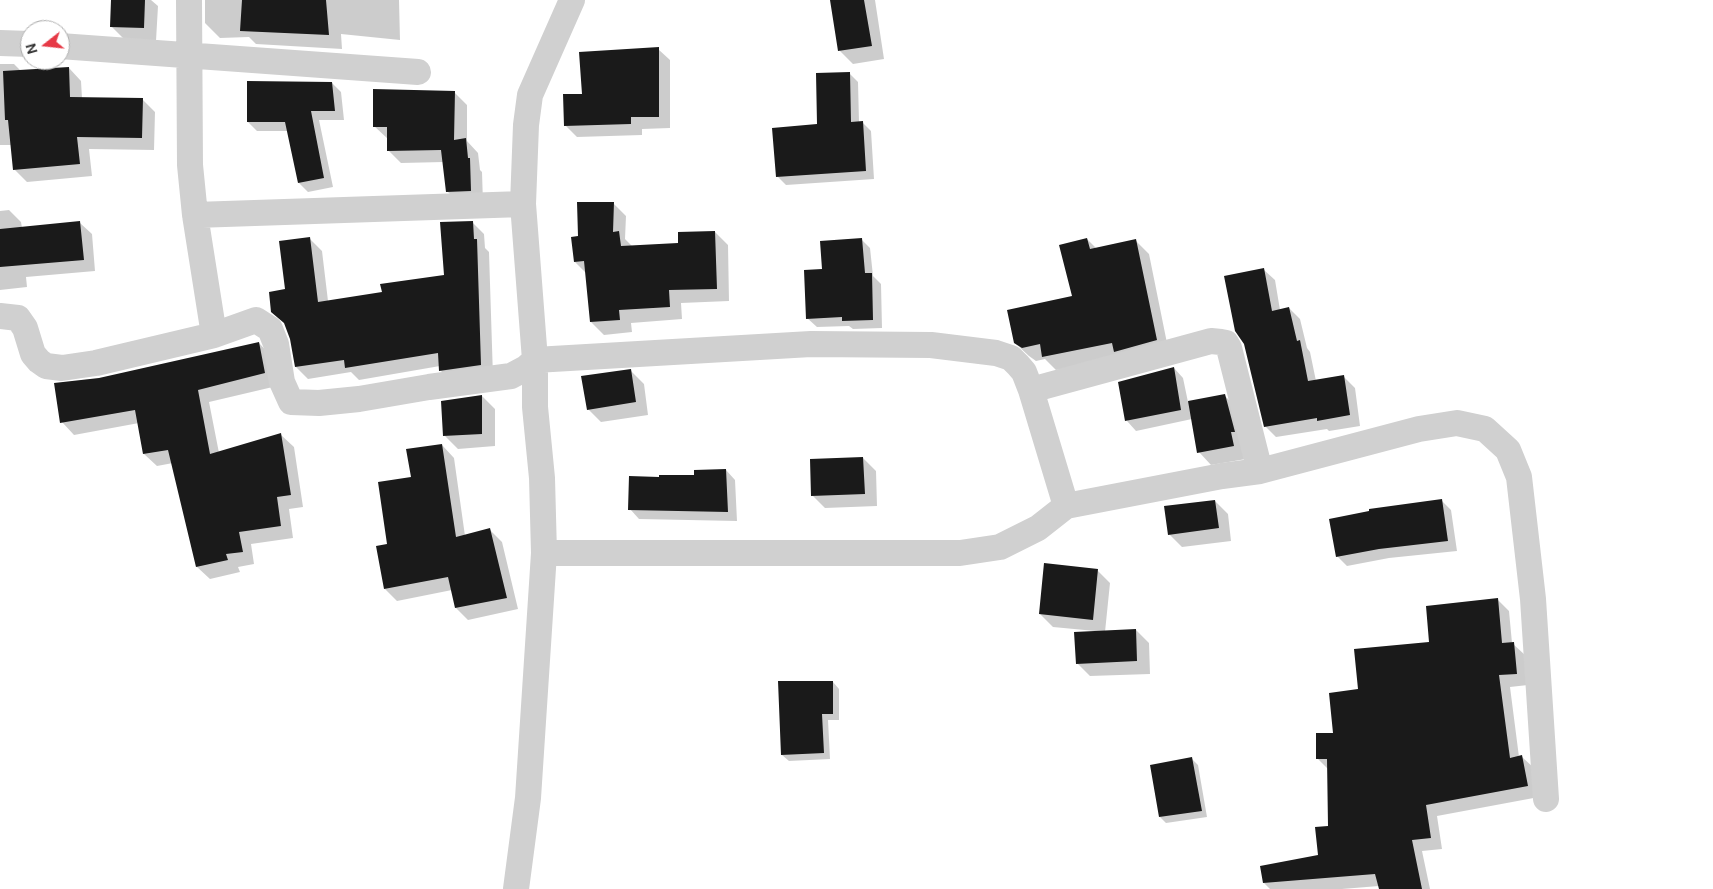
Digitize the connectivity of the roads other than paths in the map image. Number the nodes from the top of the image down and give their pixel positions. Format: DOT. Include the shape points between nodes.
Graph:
graph roads {
  1 [pos="189,0"];
  2 [pos="572,0"];
  3 [pos="0,43"];
  4 [pos="20,44"];
  5 [pos="70,47"];
  6 [pos="189,56"];
  7 [pos="418,72"];
  8 [pos="523,204"];
  9 [pos="195,215"];
  10 [pos="0,316"];
  11 [pos="214,335"];
  12 [pos="536,360"];
  13 [pos="1031,390"];
  14 [pos="1260,471"];
  15 [pos="1066,506"];
  16 [pos="544,553"];
  17 [pos="1546,799"];
  18 [pos="516,889"];
  1 -- 6 [label="street"];
  2 -- 8 [label="street" via="530,95"];
  3 -- 4 [label="street"];
  5 -- 6 [label="street"];
  6 -- 7 [label="street"];
  6 -- 9 [label="street" via="190,165"];
  8 -- 9 [label="street"];
  8 -- 12 [label="street"];
  9 -- 11 [label="street"];
  10 -- 11 [label="street" via="18,318 39,361 46,366 62,368"];
  11 -- 12 [label="street" via="256,320 270,329 276,344 282,382 291,402 360,399 511,376"];
  12 -- 13 [label="street" via="811,344 931,345 996,353 1011,358 1024,372"];
  12 -- 16 [label="street" via="535,407 542,478"];
  13 -- 14 [label="street" via="1211,341 1226,343"];
  13 -- 15 [label="street"];
  14 -- 15 [label="street"];
  14 -- 17 [label="street" via="1419,429 1457,423 1485,429 1508,450 1519,477 1532,590"];
  15 -- 16 [label="street" via="1038,528 1000,547 960,553"];
  16 -- 18 [label="street" via="528,798"];
}
